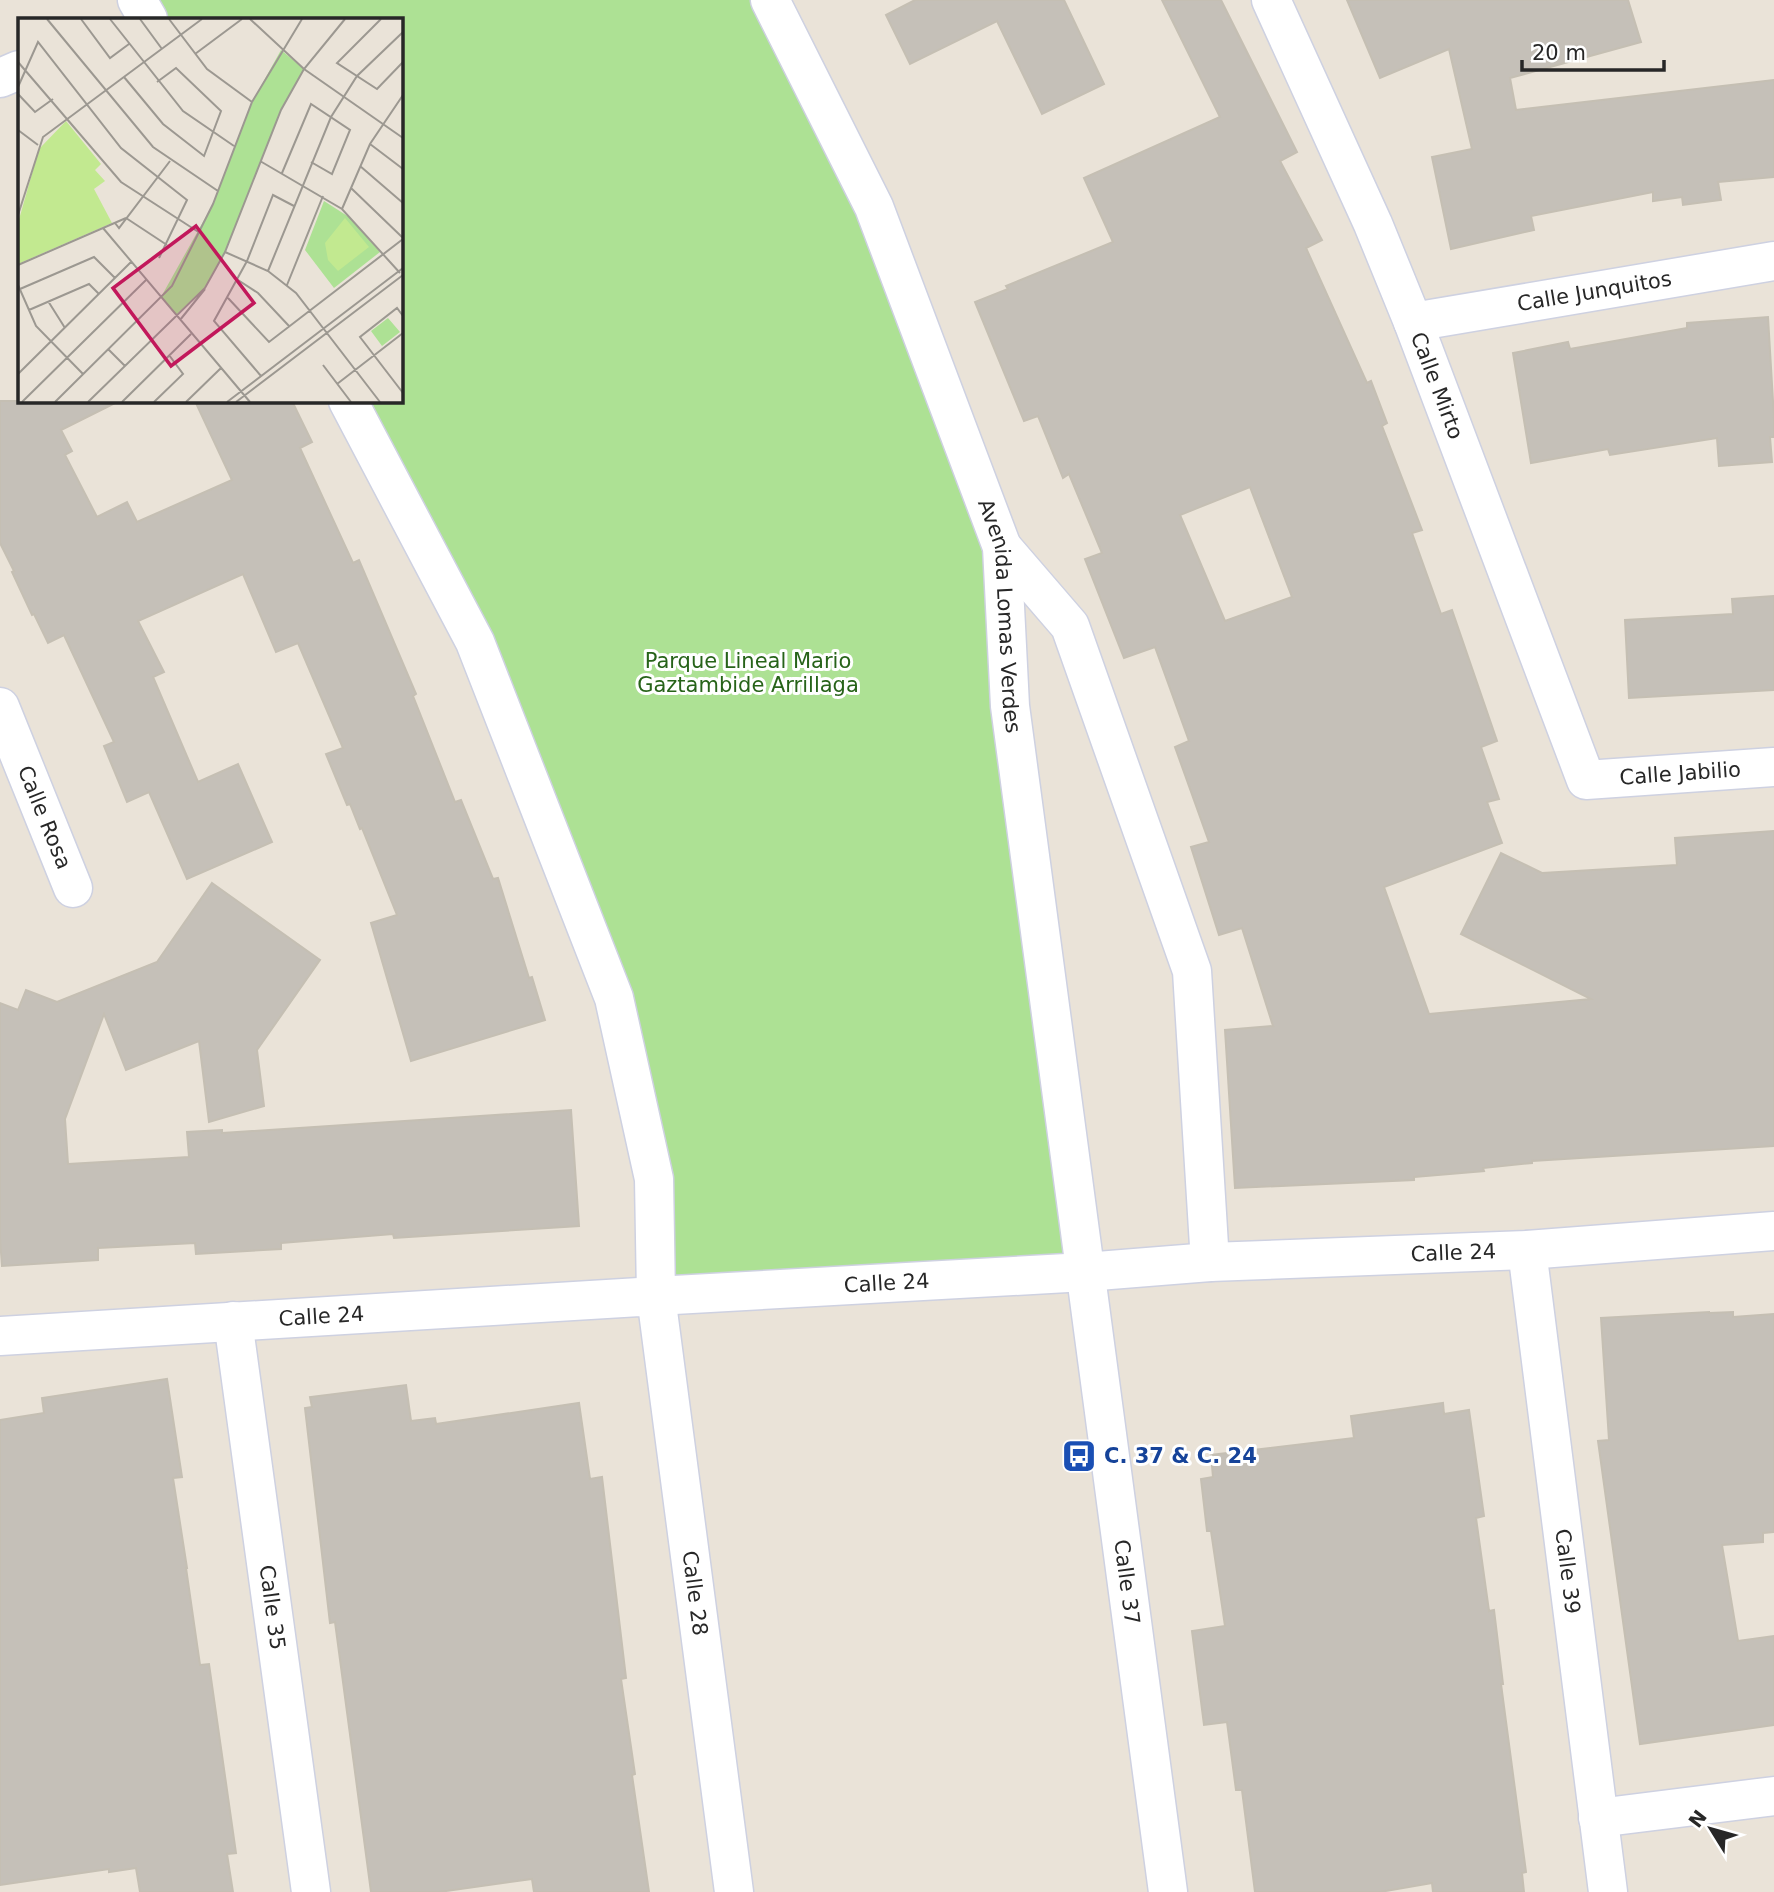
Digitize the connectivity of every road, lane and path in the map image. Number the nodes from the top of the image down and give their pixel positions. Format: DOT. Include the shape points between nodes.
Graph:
graph roads {
  1 [pos="770,0"];
  2 [pos="1271,0"];
  3 [pos="18,71"];
  4 [pos="0,78"];
  5 [pos="1774,261"];
  6 [pos="1413,322"];
  7 [pos="349,402"];
  8 [pos="1002,547"];
  9 [pos="0,707"];
  10 [pos="1774,767"];
  11 [pos="1586,780"];
  12 [pos="73,888"];
  13 [pos="1774,1231"];
  14 [pos="1527,1250"];
  15 [pos="1210,1262"];
  16 [pos="1085,1272"];
  17 [pos="656,1296"];
  18 [pos="233,1321"];
  19 [pos="0,1336"];
  20 [pos="1774,1796"];
  21 [pos="1598,1818"];
  22 [pos="312,1892"];
  23 [pos="734,1892"];
  24 [pos="1168,1892"];
  25 [pos="1608,1892"];
  1 -- 8 [label="street, Avenida Lomas Verdes" via="874,207"];
  2 -- 6 [label="street, Calle Mirto"];
  3 -- 4 [label="street"];
  5 -- 6 [label="street, Calle Junquitos"];
  6 -- 11 [label="street, Calle Mirto"];
  7 -- 17 [label="street, Calle 28" via="475,642 614,998 654,1179"];
  8 -- 15 [label="street" via="1070,626 1192,971"];
  8 -- 16 [label="street, Avenida Lomas Verdes" via="1010,706"];
  9 -- 12 [label="street, Calle Rosa"];
  10 -- 11 [label="street, Calle Jabilio"];
  13 -- 14 [label="street, Calle 24"];
  14 -- 15 [label="street, Calle 24"];
  14 -- 21 [label="street, Calle 39"];
  15 -- 16 [label="street, Calle 24"];
  16 -- 17 [label="street, Calle 24"];
  16 -- 24 [label="street, Calle 37"];
  17 -- 18 [label="street, Calle 24"];
  17 -- 23 [label="street, Calle 28"];
  18 -- 19 [label="street, Calle 24"];
  18 -- 22 [label="street, Calle 35"];
  20 -- 21 [label="street"];
  21 -- 25 [label="street, Calle 39"];
}
